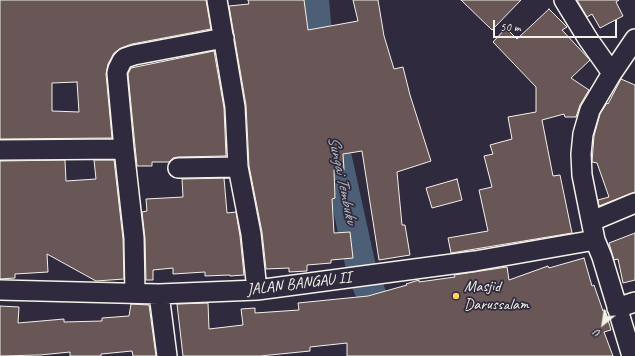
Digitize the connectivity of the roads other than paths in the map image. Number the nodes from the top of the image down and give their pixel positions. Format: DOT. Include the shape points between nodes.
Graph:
graph roads {
  1 [pos="217,0"];
  2 [pos="564,0"];
  3 [pos="224,38"];
  4 [pos="635,40"];
  5 [pos="612,73"];
  6 [pos="124,149"];
  7 [pos="0,150"];
  8 [pos="238,167"];
  9 [pos="178,168"];
  10 [pos="635,203"];
  11 [pos="592,221"];
  12 [pos="595,240"];
  13 [pos="0,290"];
  14 [pos="257,290"];
  15 [pos="135,293"];
  16 [pos="159,294"];
  17 [pos="635,302"];
  18 [pos="617,308"];
  19 [pos="167,356"];
  20 [pos="632,356"];
  1 -- 3 [label="street"];
  2 -- 5 [label="street"];
  3 -- 6 [label="street" via="134,55 122,61 117,73"];
  3 -- 8 [label="street" via="235,106"];
  4 -- 5 [label="street"];
  5 -- 11 [label="street" via="590,110 583,134 582,174"];
  6 -- 7 [label="street"];
  6 -- 15 [label="street" via="134,238"];
  8 -- 9 [label="street"];
  8 -- 14 [label="street" via="251,234"];
  10 -- 11 [label="street"];
  11 -- 12 [label="street"];
  12 -- 14 [label="street, JALAN BANGAU II" via="475,261"];
  12 -- 18 [label="street"];
  13 -- 15 [label="street, JALAN BANGAU II"];
  14 -- 16 [label="street, JALAN BANGAU II"];
  15 -- 16 [label="street, JALAN BANGAU II"];
  16 -- 19 [label="street"];
  17 -- 18 [label="street"];
  18 -- 20 [label="street"];
}
